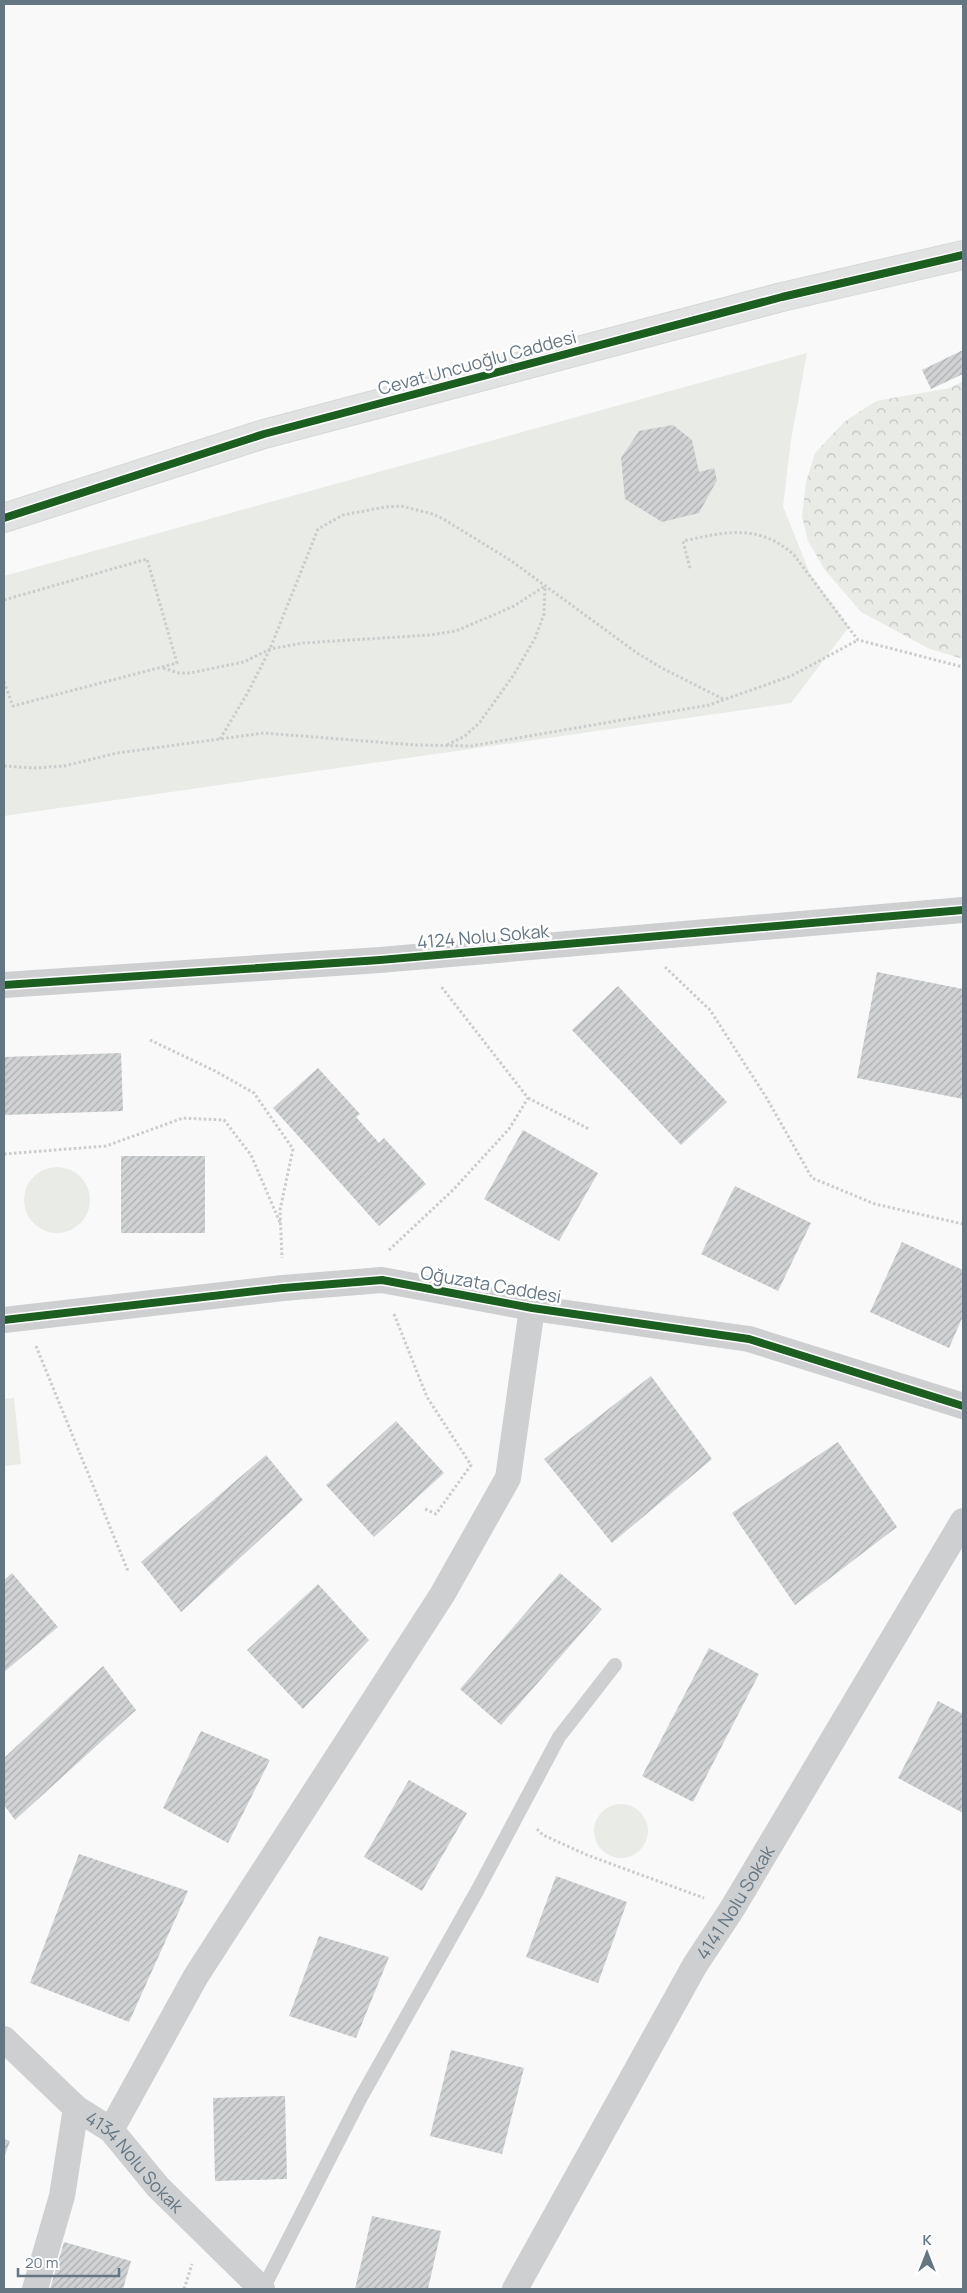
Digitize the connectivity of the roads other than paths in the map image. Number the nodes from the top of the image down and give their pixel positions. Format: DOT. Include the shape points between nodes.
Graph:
graph roads {
  1 [pos="963,255"];
  2 [pos="4,518"];
  3 [pos="963,910"];
  4 [pos="4,985"];
  5 [pos="532,1308"];
  6 [pos="14,1319"];
  7 [pos="963,1406"];
  8 [pos="963,1521"];
  9 [pos="615,1665"];
  10 [pos="4,2039"];
  11 [pos="76,2108"];
  12 [pos="111,2130"];
  13 [pos="35,2289"];
  14 [pos="262,2289"];
  15 [pos="514,2289"];
  1 -- 2 [label="street, Cevat Uncuoğlu Caddesi" via="782,297 264,434"];
  3 -- 4 [label="street, 4124 Nolu Sokak" via="418,957"];
  5 -- 6 [label="street, Oğuzata Caddesi" via="382,1280"];
  5 -- 7 [label="street, Oğuzata Caddesi" via="749,1339"];
  5 -- 12 [label="street" via="508,1478 442,1595 196,1976"];
  8 -- 15 [label="street, 4141 Nolu Sokak" via="732,1909 695,1965"];
  9 -- 14 [label="lane" via="559,1737 360,2099"];
  10 -- 11 [label="street, 4134 Nolu Sokak"];
  11 -- 12 [label="street, 4134 Nolu Sokak"];
  11 -- 13 [label="street" via="62,2196"];
  12 -- 14 [label="street, 4134 Nolu Sokak" via="158,2187"];
}
